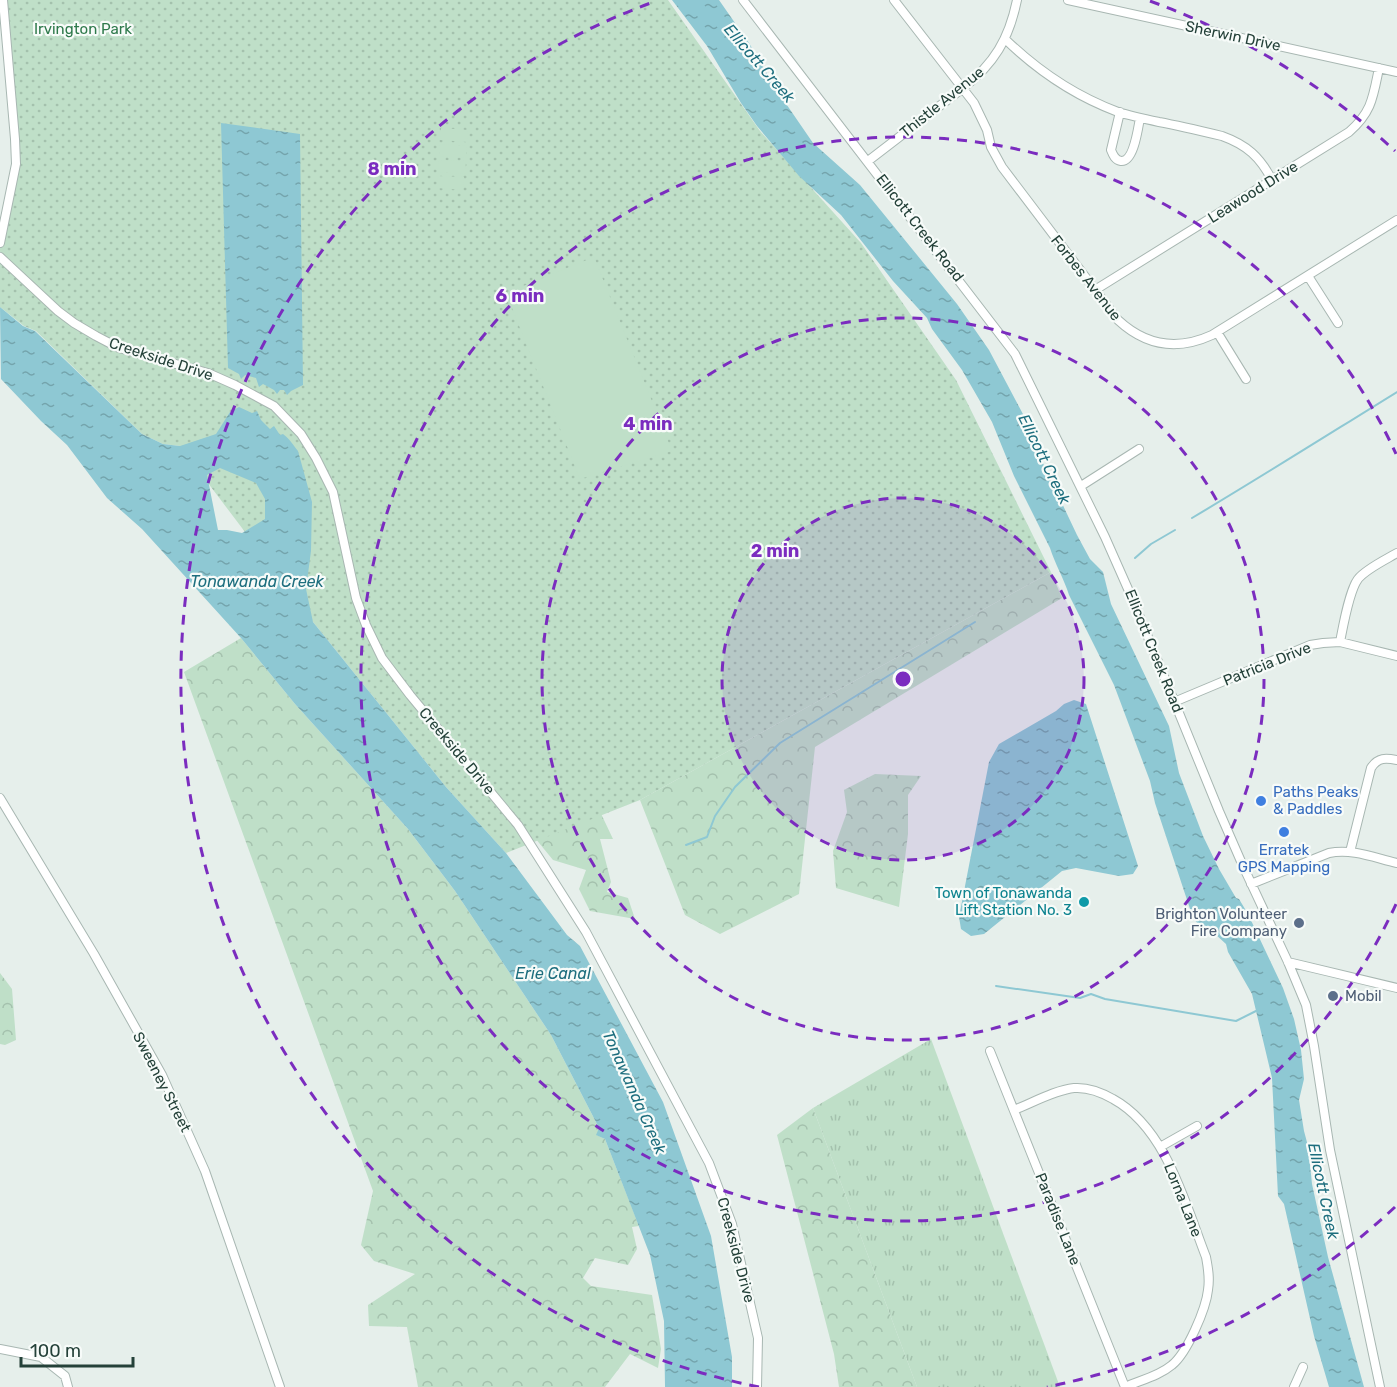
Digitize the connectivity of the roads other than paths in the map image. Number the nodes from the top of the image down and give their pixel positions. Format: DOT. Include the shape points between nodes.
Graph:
graph roads {
  1 [pos="3,0"];
  2 [pos="743,0"];
  3 [pos="1017,0"];
  4 [pos="1068,0"];
  5 [pos="896,1"];
  6 [pos="1005,39"];
  7 [pos="3,41"];
  8 [pos="1379,68"];
  9 [pos="1397,72"];
  10 [pos="963,88"];
  11 [pos="1120,112"];
  12 [pos="1140,118"];
  13 [pos="868,161"];
  14 [pos="1272,180"];
  15 [pos="3,218"];
  16 [pos="1397,220"];
  17 [pos="0,243"];
  18 [pos="0,257"];
  19 [pos="1308,276"];
  20 [pos="1095,290"];
  21 [pos="1338,323"];
  22 [pos="1217,332"];
  23 [pos="1246,379"];
  24 [pos="1139,449"];
  25 [pos="1081,486"];
  26 [pos="1397,553"];
  27 [pos="1340,642"];
  28 [pos="1397,656"];
  29 [pos="1174,702"];
  30 [pos="1397,760"];
  31 [pos="1,802"];
  32 [pos="1350,852"];
  33 [pos="1397,863"];
  34 [pos="1251,884"];
  35 [pos="1288,962"];
  36 [pos="1397,988"];
  37 [pos="990,1051"];
  38 [pos="1014,1110"];
  39 [pos="1197,1126"];
  40 [pos="1160,1146"];
  41 [pos="0,1349"];
  42 [pos="1303,1367"];
  43 [pos="68,1387"];
  44 [pos="280,1387"];
  45 [pos="757,1387"];
  46 [pos="1125,1387"];
  47 [pos="1294,1387"];
  48 [pos="1380,1387"];
  1 -- 7 [label="street"];
  2 -- 13 [label="street, Ellicott Creek Road"];
  3 -- 6 [label="street, Thistle Avenue"];
  4 -- 8 [label="street, Sherwin Drive"];
  5 -- 10 [label="street, Forbes Avenue"];
  6 -- 10 [label="street, Thistle Avenue" via="987,66"];
  6 -- 11 [label="street" via="1063,86"];
  7 -- 15 [label="street" via="16,164"];
  8 -- 9 [label="street, Sherwin Drive"];
  8 -- 14 [label="street, Leawood Drive" via="1369,109 1357,125"];
  10 -- 13 [label="street, Thistle Avenue"];
  10 -- 20 [label="street, Forbes Avenue" via="981,116 1002,167"];
  11 -- 12 [label="street"];
  11 -- 12 [label="street" via="1111,150 1120,161 1132,153"];
  12 -- 14 [label="street" via="1234,140 1257,157"];
  13 -- 25 [label="street, Ellicott Creek Road" via="1015,354"];
  14 -- 20 [label="street, Leawood Drive"];
  15 -- 17 [label="street"];
  16 -- 19 [label="street, Forbes Avenue"];
  18 -- 45 [label="street, Creekside Drive" via="58,311 96,336 119,348 208,373 235,385 274,406 301,434 333,492 356,598 382,658 518,825 586,932 710,1163 732,1224 758,1338"];
  19 -- 21 [label="street"];
  19 -- 22 [label="street, Forbes Avenue"];
  20 -- 22 [label="street, Forbes Avenue" via="1118,320 1154,342 1189,344"];
  22 -- 23 [label="street"];
  24 -- 25 [label="street"];
  25 -- 29 [label="street, Ellicott Creek Road"];
  26 -- 27 [label="street" via="1358,579"];
  27 -- 28 [label="street, Patricia Drive"];
  27 -- 29 [label="street, Patricia Drive" via="1310,645"];
  29 -- 34 [label="street, Ellicott Creek Road"];
  30 -- 32 [label="street" via="1383,758 1371,768"];
  31 -- 44 [label="street, Sweeney Street" via="162,1074 205,1171"];
  32 -- 33 [label="street"];
  32 -- 34 [label="street" via="1329,853"];
  34 -- 35 [label="street, Ellicott Creek Road"];
  35 -- 36 [label="street"];
  35 -- 48 [label="street, Ellicott Creek Road" via="1310,1022 1330,1150"];
  37 -- 38 [label="street, Paradise Lane"];
  38 -- 40 [label="street, Lorna Lane" via="1064,1090 1094,1090 1128,1109"];
  38 -- 46 [label="street, Paradise Lane"];
  39 -- 40 [label="street"];
  40 -- 46 [label="street, Lorna Lane" via="1206,1257 1208,1291 1181,1357 1163,1372"];
  41 -- 43 [label="street" via="41,1357 65,1376"];
  42 -- 47 [label="street"];
}
